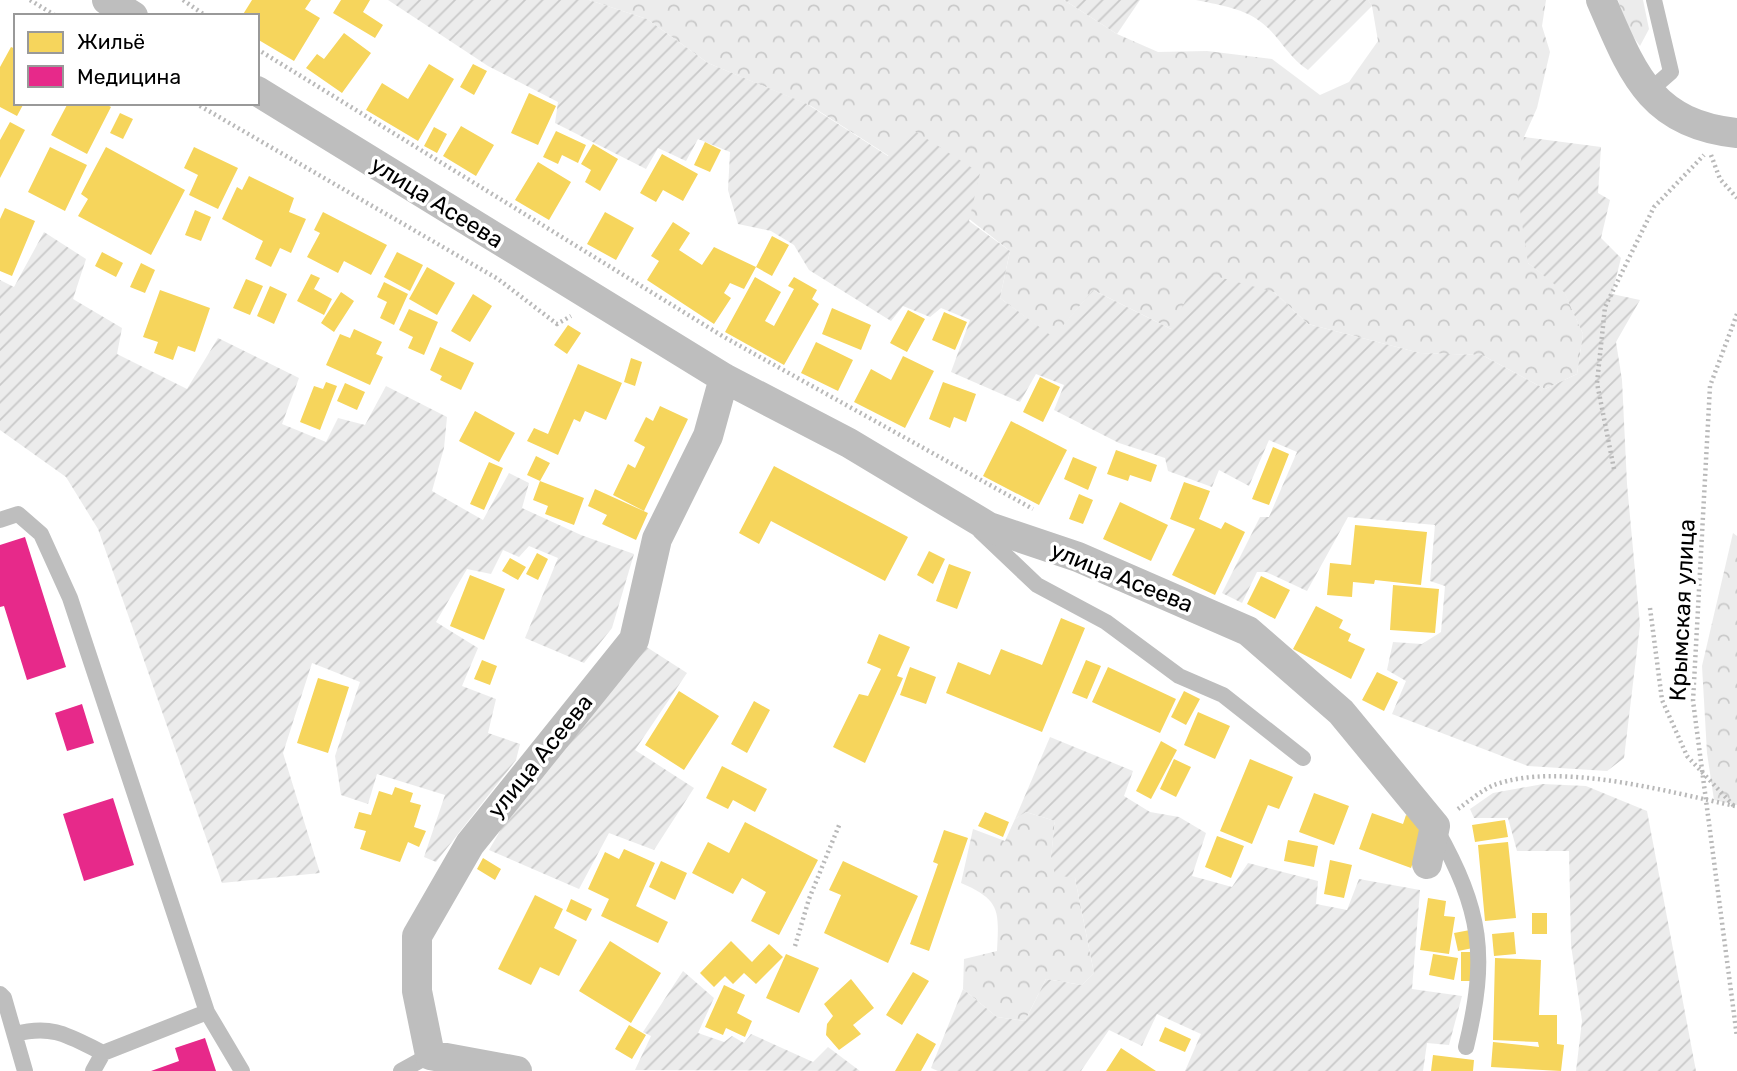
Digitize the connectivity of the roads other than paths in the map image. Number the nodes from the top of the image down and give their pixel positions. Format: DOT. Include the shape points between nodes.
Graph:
graph roads {
  1 [pos="107,0"];
  2 [pos="1601,0"];
  3 [pos="1654,0"];
  4 [pos="130,14"];
  5 [pos="259,92"];
  6 [pos="1647,93"];
  7 [pos="1737,133"];
  8 [pos="724,378"];
  9 [pos="952,505"];
  10 [pos="0,520"];
  11 [pos="1303,758"];
  12 [pos="1435,826"];
  13 [pos="1427,864"];
  14 [pos="0,994"];
  15 [pos="207,1012"];
  16 [pos="15,1034"];
  17 [pos="1466,1047"];
  18 [pos="103,1053"];
  19 [pos="430,1055"];
  20 [pos="25,1071"];
  21 [pos="93,1071"];
  22 [pos="242,1071"];
  23 [pos="401,1071"];
  24 [pos="517,1071"];
  1 -- 4 [label="street"];
  2 -- 6 [label="street" via="1629,65"];
  3 -- 6 [label="lane" via="1671,72"];
  5 -- 8 [label="street, улица Асеева"];
  6 -- 7 [label="street" via="1712,131"];
  8 -- 9 [label="street, улица Асеева" via="849,443"];
  8 -- 19 [label="street, улица Асеева" via="708,436 657,540 634,640 470,844 417,936 417,991"];
  9 -- 11 [label="lane" via="1037,585 1106,622 1179,676 1223,695"];
  9 -- 12 [label="street, улица Асеева" via="989,527 1078,557 1248,631 1340,712"];
  10 -- 15 [label="lane" via="18,514 40,534 70,598"];
  12 -- 13 [label="street"];
  12 -- 17 [label="lane" via="1461,873 1476,917 1480,964"];
  14 -- 16 [label="lane"];
  15 -- 18 [label="lane"];
  15 -- 22 [label="lane"];
  16 -- 18 [label="lane" via="39,1028"];
  16 -- 20 [label="lane"];
  18 -- 21 [label="lane"];
  19 -- 23 [label="lane"];
  19 -- 24 [label="street"];
}
